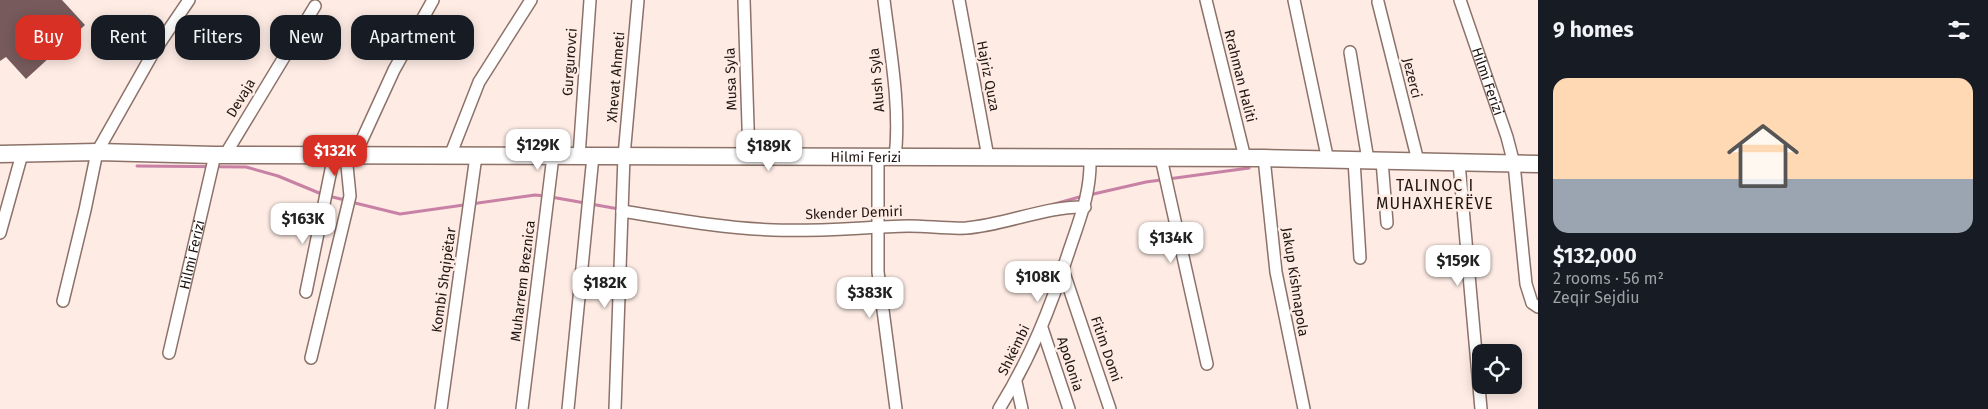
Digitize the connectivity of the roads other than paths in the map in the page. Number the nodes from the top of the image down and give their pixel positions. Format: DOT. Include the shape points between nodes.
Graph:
graph roads {
  1 [pos="189,0"];
  2 [pos="433,0"];
  3 [pos="531,0"];
  4 [pos="590,0"];
  5 [pos="638,0"];
  6 [pos="744,0"];
  7 [pos="884,0"];
  8 [pos="958,0"];
  9 [pos="1206,0"];
  10 [pos="1294,0"];
  11 [pos="1460,0"];
  12 [pos="1378,2"];
  13 [pos="315,6"];
  14 [pos="1350,52"];
  15 [pos="97,152"];
  16 [pos="0,154"];
  17 [pos="22,154"];
  18 [pos="345,155"];
  19 [pos="218,156"];
  20 [pos="450,156"];
  21 [pos="476,156"];
  22 [pos="553,156"];
  23 [pos="586,156"];
  24 [pos="624,156"];
  25 [pos="749,157"];
  26 [pos="878,157"];
  27 [pos="895,157"];
  28 [pos="988,158"];
  29 [pos="1090,158"];
  30 [pos="1161,158"];
  31 [pos="1245,158"];
  32 [pos="1264,158"];
  33 [pos="1327,160"];
  34 [pos="1368,160"];
  35 [pos="1418,161"];
  36 [pos="1459,163"];
  37 [pos="1514,164"];
  38 [pos="1538,164"];
  39 [pos="1086,204"];
  40 [pos="622,208"];
  41 [pos="1387,223"];
  42 [pos="877,224"];
  43 [pos="0,233"];
  44 [pos="1360,258"];
  45 [pos="1063,270"];
  46 [pos="306,292"];
  47 [pos="64,301"];
  48 [pos="1538,307"];
  49 [pos="1042,328"];
  50 [pos="169,353"];
  51 [pos="311,358"];
  52 [pos="1207,364"];
  53 [pos="1016,382"];
  54 [pos="441,409"];
  55 [pos="522,409"];
  56 [pos="568,409"];
  57 [pos="615,409"];
  58 [pos="896,409"];
  59 [pos="999,409"];
  60 [pos="1022,409"];
  61 [pos="1069,409"];
  62 [pos="1110,409"];
  63 [pos="1304,409"];
  64 [pos="1481,409"];
  1 -- 15 [label="street" via="153,53"];
  2 -- 18 [label="street"];
  3 -- 20 [label="street" via="479,82"];
  4 -- 23 [label="street, Gurgurovci"];
  5 -- 24 [label="street, Xhevat Ahmeti"];
  6 -- 25 [label="street, Musa Syla"];
  7 -- 27 [label="street, Alush Syla" via="893,72"];
  8 -- 28 [label="street, Hajriz Quza"];
  9 -- 31 [label="street, Rrahman Haliti"];
  10 -- 33 [label="street"];
  11 -- 37 [label="street, Hilmi Ferizi"];
  12 -- 35 [label="street, Jezerci"];
  13 -- 19 [label="street, Devaja"];
  14 -- 34 [label="street"];
  15 -- 17 [label="street, Hilmi Ferizi"];
  15 -- 19 [label="street, Hilmi Ferizi"];
  15 -- 47 [label="street"];
  16 -- 17 [label="street, Hilmi Ferizi"];
  17 -- 43 [label="street"];
  18 -- 19 [label="street, Hilmi Ferizi"];
  18 -- 20 [label="street, Hilmi Ferizi"];
  18 -- 46 [label="street" via="328,188"];
  18 -- 51 [label="street" via="350,196"];
  19 -- 50 [label="street, Hilmi Ferizi" via="210,173"];
  20 -- 21 [label="street, Hilmi Ferizi"];
  21 -- 22 [label="street, Hilmi Ferizi"];
  21 -- 54 [label="street, Kombi Shqipëtar"];
  22 -- 23 [label="street, Hilmi Ferizi"];
  22 -- 55 [label="street, Muharrem Breznica"];
  23 -- 24 [label="street, Hilmi Ferizi"];
  23 -- 56 [label="street, Gurgurovci" via="588,211"];
  24 -- 25 [label="street, Hilmi Ferizi"];
  24 -- 40 [label="street, Xhevat Ahmeti"];
  25 -- 26 [label="street, Hilmi Ferizi"];
  26 -- 27 [label="street, Hilmi Ferizi"];
  26 -- 42 [label="street"];
  27 -- 28 [label="street, Hilmi Ferizi"];
  28 -- 29 [label="street, Hilmi Ferizi"];
  29 -- 30 [label="street, Hilmi Ferizi"];
  29 -- 39 [label="street, Shkëmbi"];
  30 -- 31 [label="street, Hilmi Ferizi"];
  30 -- 52 [label="street"];
  31 -- 32 [label="street, Hilmi Ferizi"];
  32 -- 33 [label="street, Hilmi Ferizi"];
  32 -- 63 [label="street, Jakup Kishnapola" via="1276,272"];
  33 -- 34 [label="street, Hilmi Ferizi"];
  34 -- 35 [label="street, Hilmi Ferizi"];
  34 -- 41 [label="street"];
  34 -- 44 [label="street"];
  35 -- 36 [label="street, Hilmi Ferizi"];
  36 -- 37 [label="street, Hilmi Ferizi"];
  36 -- 64 [label="street"];
  37 -- 38 [label="street, Hilmi Ferizi"];
  37 -- 48 [label="street, Hilmi Ferizi" via="1526,284 1532,303"];
  39 -- 42 [label="street, Skender Demiri" via="966,228"];
  39 -- 45 [label="street, Shkëmbi"];
  40 -- 42 [label="street, Skender Demiri" via="716,225 772,230 834,230"];
  40 -- 57 [label="street, Xhevat Ahmeti"];
  42 -- 58 [label="street" via="878,272"];
  45 -- 49 [label="street, Shkëmbi"];
  45 -- 62 [label="street, Fitim Domi"];
  49 -- 53 [label="street, Shkëmbi"];
  49 -- 61 [label="street, Apolonia"];
  53 -- 59 [label="street, Shkëmbi"];
  53 -- 60 [label="street"];
}
